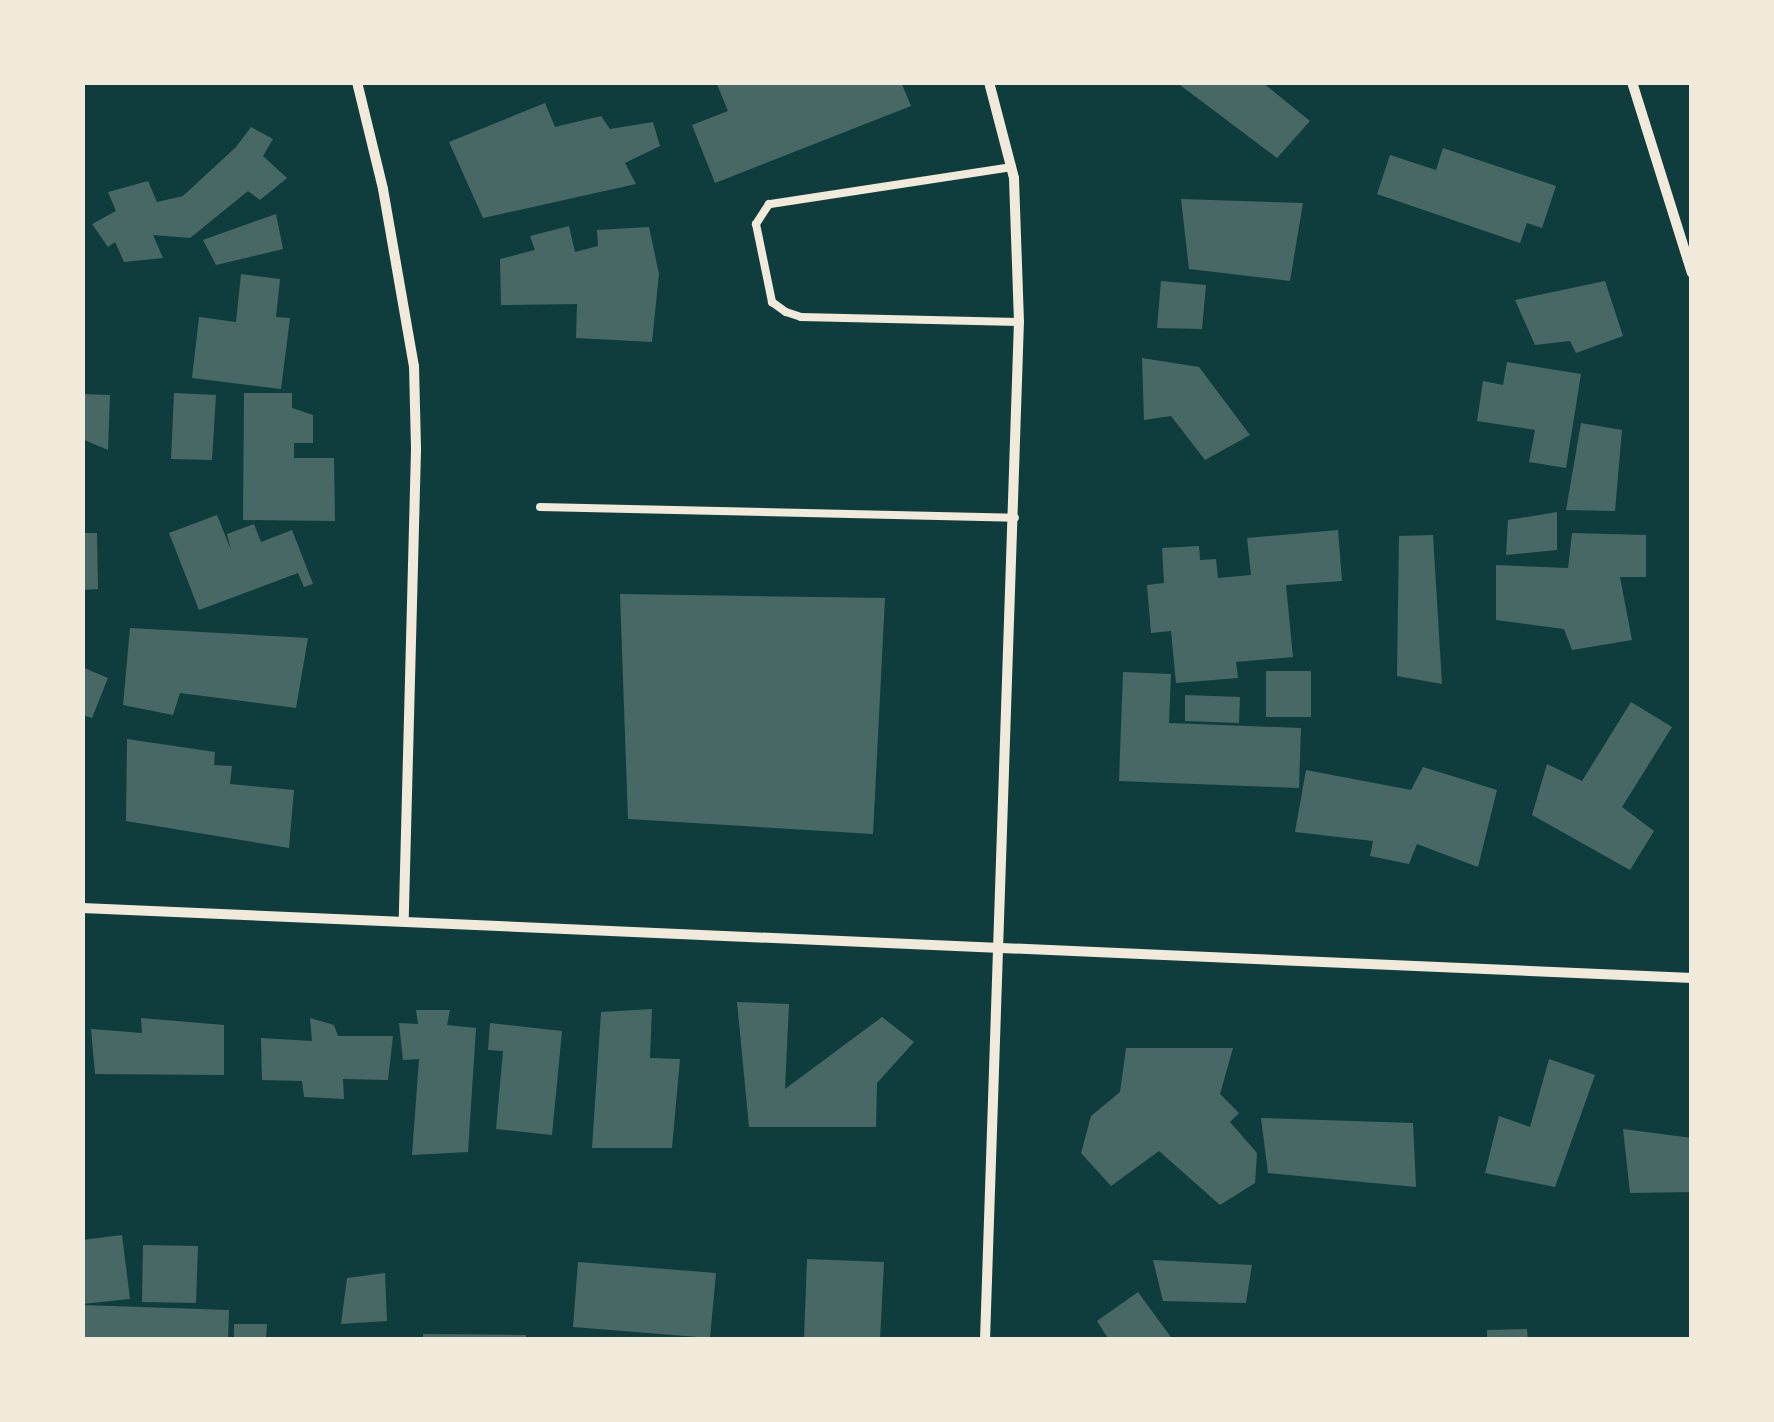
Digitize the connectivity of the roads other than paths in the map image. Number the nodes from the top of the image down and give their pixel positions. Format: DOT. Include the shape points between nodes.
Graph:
graph roads {
  1 [pos="357,82"];
  2 [pos="989,82"];
  3 [pos="1632,82"];
  4 [pos="1012,167"];
  5 [pos="1692,273"];
  6 [pos="1019,322"];
  7 [pos="540,507"];
  8 [pos="1016,518"];
  9 [pos="82,908"];
  10 [pos="404,921"];
  11 [pos="1000,948"];
  12 [pos="1692,978"];
  13 [pos="985,1340"];
  1 -- 10 [label="street" via="414,366"];
  2 -- 4 [label="street"];
  3 -- 5 [label="street"];
  4 -- 6 [label="street"];
  4 -- 6 [label="lane" via="768,204 756,224 772,302 786,312"];
  6 -- 8 [label="street"];
  7 -- 8 [label="lane"];
  8 -- 11 [label="street"];
  9 -- 10 [label="street"];
  10 -- 11 [label="street"];
  11 -- 12 [label="street"];
  11 -- 13 [label="street"];
}
